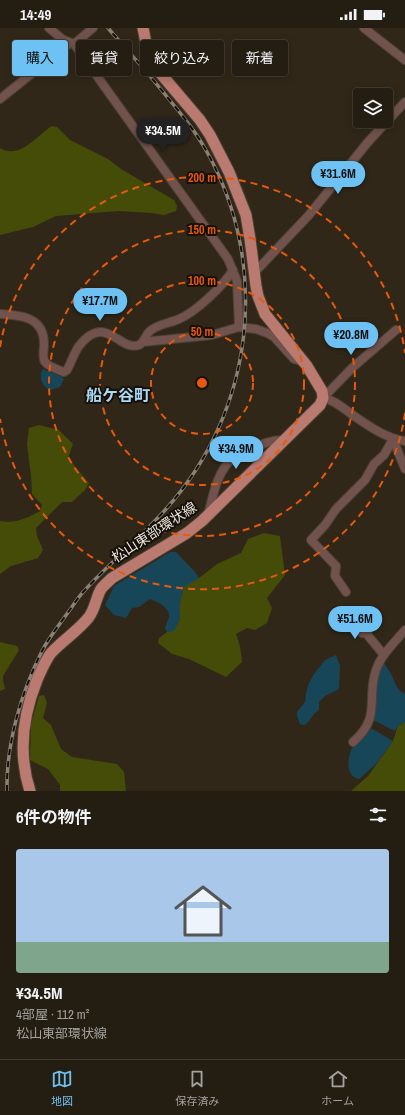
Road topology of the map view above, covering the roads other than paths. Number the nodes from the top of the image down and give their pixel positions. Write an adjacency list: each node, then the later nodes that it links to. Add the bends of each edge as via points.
1 (50, 28): 5 (street)
2 (93, 28): 5 (street)
3 (143, 28): 10 (main road, via 146,43 161,74 200,120 229,172 246,215)
4 (364, 28): 6 (street)
5 (72, 44): 7 (street); 9 (street, via 228,259)
6 (405, 60)
7 (0, 99)
8 (405, 102): 10 (street, via 368,142 309,214)
9 (233, 270): 12 (street, via 237,281); 14 (street, via 227,280 190,312 180,319 150,331)
10 (255, 272): 15 (main road, via 258,296 265,314)
11 (0, 314): 14 (street, via 18,315 33,320 42,333 44,362 64,372 79,346 92,334 111,333 131,345)
12 (239, 327): 14 (street, via 212,335); 15 (street, via 268,333 294,359)
13 (396, 330): 16 (street, via 352,368)
14 (143, 342)
15 (303, 361): 16 (main road, via 322,391)
16 (323, 398): 17 (street, via 333,401); 18 (main road, 松山東部環状線, via 320,405)
17 (393, 439): 19 (street); 20 (street); 22 (street, via 365,480 336,509 311,540 336,566 335,576)
18 (283, 440): 21 (main road, 松山東部環状線); 21 (street, via 262,443 229,462 219,477)
19 (405, 441)
20 (405, 469)
21 (208, 516): 27 (main road, 松山東部環状線, via 194,528 105,584 90,616 47,659 31,696 24,725 24,760)
22 (346, 592)
23 (351, 618): 25 (street, via 362,633 367,631)
24 (405, 630): 25 (street)
25 (384, 655): 26 (street, via 373,681 369,722 362,734)
26 (353, 742)
27 (30, 791)

